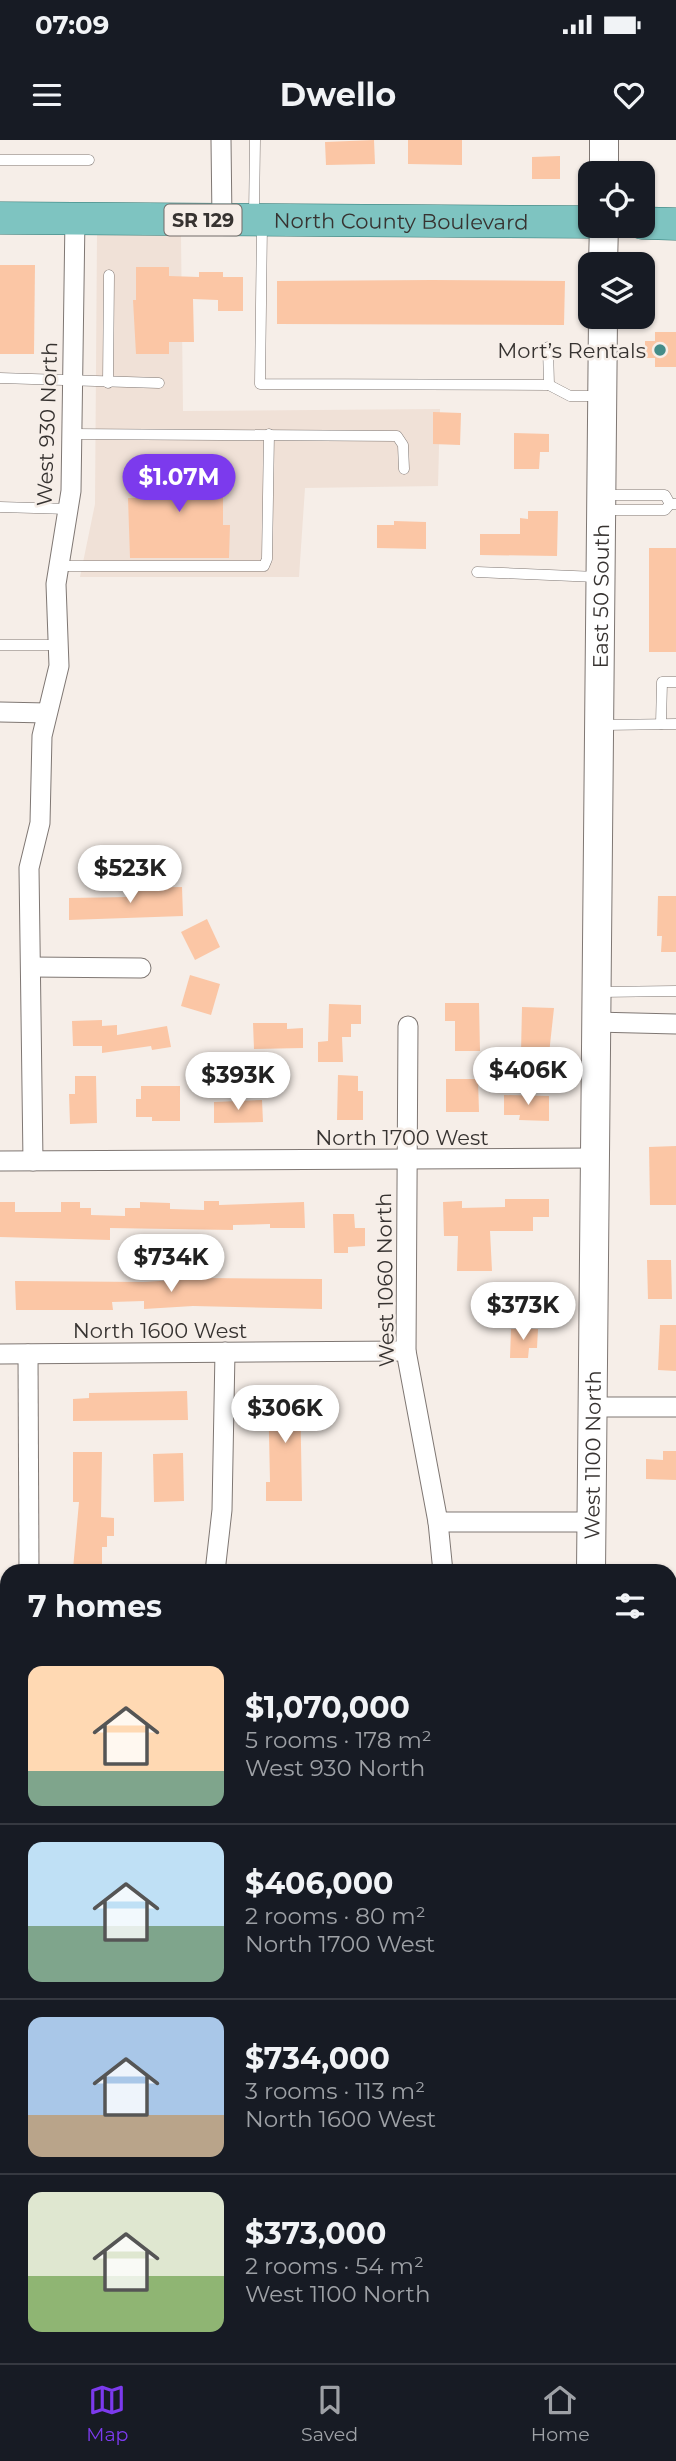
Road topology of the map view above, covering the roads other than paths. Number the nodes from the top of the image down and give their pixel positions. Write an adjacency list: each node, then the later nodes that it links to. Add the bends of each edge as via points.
1 (221, 140): 9 (street)
2 (255, 140): 10 (lane)
3 (604, 140): 6 (main road)
4 (0, 160): 5 (lane)
5 (89, 160)
6 (604, 161)
7 (0, 218): 8 (main road, North County Boulevard / SR 129)
8 (75, 218): 9 (main road, North County Boulevard / SR 129); 18 (street, West 930 North)
9 (222, 220): 10 (main road, North County Boulevard / SR 129)
10 (258, 221): 11 (main road, North County Boulevard / SR 129); 21 (lane, via 260,384)
11 (578, 222)
12 (655, 223): 13 (main road)
13 (676, 224)
14 (109, 275): 19 (lane)
15 (603, 329): 22 (main road, East 50 South)
16 (548, 347): 21 (lane)
17 (0, 378): 18 (lane)
18 (72, 379): 19 (lane); 23 (street, West 930 North)
19 (108, 383): 20 (lane)
20 (159, 383)
21 (549, 384): 22 (lane, via 570,396)
22 (603, 396): 26 (main road, East 50 South)
23 (71, 434): 24 (lane); 29 (street, West 930 North)
24 (269, 435): 25 (lane, via 397,436 403,445); 30 (lane, via 264,566)
25 (404, 469)
26 (602, 502): 27 (lane, via 665,495); 32 (main road, East 50 South)
27 (673, 504)
28 (0, 508): 29 (lane)
29 (69, 509): 30 (street, West 930 North)
30 (58, 566): 34 (street, West 930 North)
31 (477, 572): 32 (lane)
32 (601, 577): 40 (main road, East 50 South)
33 (0, 645): 34 (lane)
34 (58, 645): 37 (street, West 930 North, via 59,666)
35 (676, 682): 38 (lane, via 662,682)
36 (0, 712): 37 (street)
37 (47, 713): 42 (street, West 930 North, via 42,736 40,823 29,869)
38 (661, 724): 39 (lane); 40 (lane)
39 (676, 724)
40 (598, 725): 41 (main road, East 50 South)
41 (597, 875): 45 (main road, West 1100 North)
42 (31, 967): 43 (street); 52 (street, West 930 North)
43 (141, 968)
44 (676, 991): 45 (lane)
45 (595, 992): 46 (main road, West 1100 North)
46 (595, 1022): 47 (street); 49 (main road, West 1100 North)
47 (676, 1024)
48 (408, 1026): 50 (street, West 1060 North)
49 (593, 1158): 50 (street, North 1700 West); 57 (main road, West 1100 North)
50 (406, 1160): 52 (street, North 1700 West); 53 (street, West 1060 North)
51 (0, 1161): 52 (street, North 1700 West)
52 (33, 1161)
53 (406, 1351): 54 (street, North 1600 West); 59 (street, West 1060 North)
54 (225, 1352): 56 (street, North 1600 West); 62 (street, via 222,1510)
55 (0, 1354): 56 (street, North 1600 West)
56 (28, 1354): 61 (street)
57 (593, 1407): 58 (street); 60 (main road, West 1100 North)
58 (676, 1407)
59 (438, 1522): 60 (street); 63 (street, West 1060 North)
60 (591, 1522): 64 (main road, West 1100 North)
61 (29, 1564)
62 (216, 1564)
63 (442, 1564)
64 (591, 1564)

